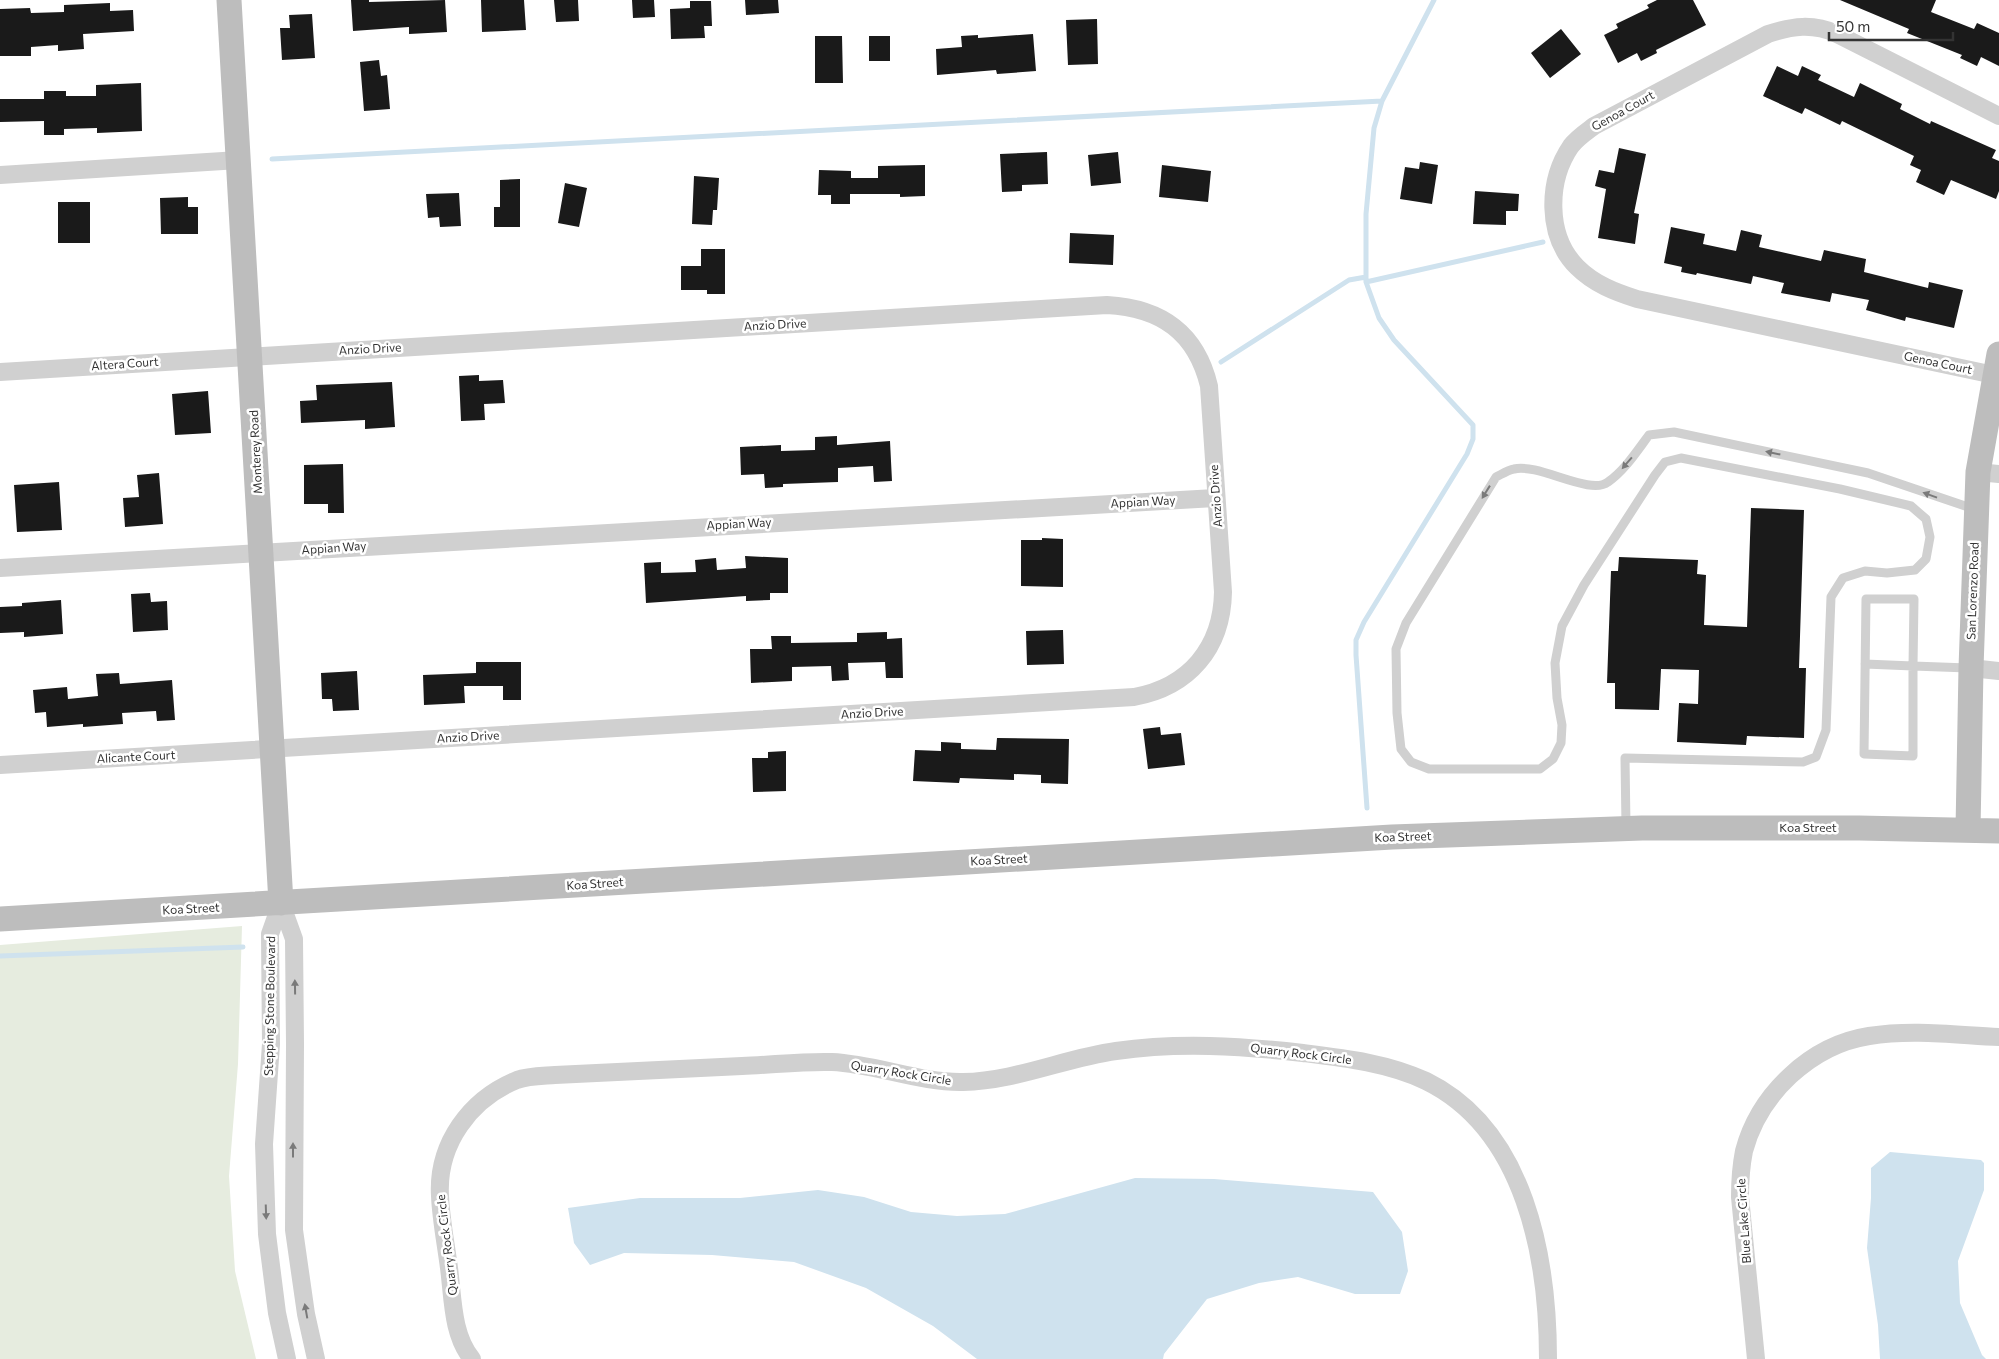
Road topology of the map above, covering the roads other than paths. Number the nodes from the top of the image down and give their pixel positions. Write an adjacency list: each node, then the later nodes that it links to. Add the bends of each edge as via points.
1 (229, 0): 3 (main road, Monterey Road)
2 (1999, 116): 6 (street, Genoa Court, via 1838,34 1818,27 1794,26 1768,34 1594,126 1571,147 1559,172 1553,198 1556,228 1566,253 1587,276 1617,292 1638,299)
3 (239, 160): 4 (street); 5 (main road, Monterey Road)
4 (0, 175)
5 (250, 356): 7 (street, Altera Court); 9 (street, Anzio Drive, via 1098,306 1135,308 1176,328 1188,340 1201,362 1209,386); 11 (main road, Monterey Road)
6 (1996, 364): 8 (main road, San Lorenzo Road)
7 (0, 372)
8 (1989, 473): 10 (main road, San Lorenzo Road)
9 (1216, 498): 11 (street, Appian Way); 17 (street, Anzio Drive, via 1223,592 1217,630 1195,667 1177,682 1148,695)
10 (1976, 510): 15 (main road, San Lorenzo Road); 19 (lane, one-way to 19, via 1868,473 1674,432 1649,435 1607,483 1595,487 1543,472 1515,468 1496,476 1406,623 1396,649 1401,749 1411,762 1429,769 1540,769 1553,759 1561,743 1555,663 1562,626 1584,585 1666,462 1681,458 1840,489 1911,506 1926,519 1930,537 1926,559 1915,570 1865,571 1843,578 1831,598 1826,730 1816,757 1803,762 1625,758)
11 (262, 554): 12 (street); 17 (main road, Monterey Road)
12 (0, 568)
13 (1866, 664): 14 (lane); 14 (lane, via 1866,599 1914,600); 14 (lane, via 1864,754 1913,756)
14 (1913, 666): 15 (lane)
15 (1971, 668): 16 (street); 20 (main road, San Lorenzo Road)
16 (1999, 671)
17 (273, 749): 18 (street, Alicante Court); 22 (main road, Monterey Road)
18 (0, 765)
19 (1626, 829): 20 (main road, Koa Street); 22 (main road, Koa Street, via 1382,837)
20 (1968, 830): 21 (main road, Koa Street)
21 (1999, 831)
22 (281, 904): 23 (main road, Koa Street); 25 (street, Stepping Stone Boulevard, one-way to 25, via 270,934 271,1044 264,1144 267,1234 277,1314); 26 (street, Stepping Stone Boulevard, one-way to 22, via 294,1230 294,939)
23 (0, 919)
24 (1999, 1037): 29 (street, Blue Lake Circle, via 1895,1033 1848,1041 1812,1058 1769,1101 1750,1134 1740,1174)
25 (288, 1359)
26 (316, 1359)
27 (472, 1359): 28 (street, Quarry Rock Circle, via 463,1348 456,1322 440,1194 443,1158 457,1128 484,1097 519,1080 555,1075 832,1062 961,1082 998,1079 1114,1051 1174,1045 1244,1046 1368,1063 1426,1081 1461,1105 1502,1151 1521,1192 1541,1272)
28 (1548, 1359)
29 (1756, 1359)

